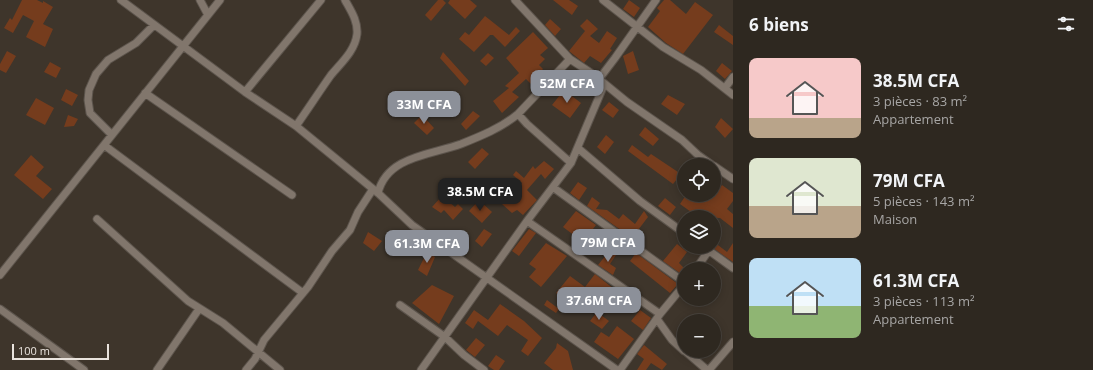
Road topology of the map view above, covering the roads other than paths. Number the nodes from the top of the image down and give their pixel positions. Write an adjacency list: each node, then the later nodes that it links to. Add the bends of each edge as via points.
1 (121, 0): 10 (street)
2 (200, 0): 9 (street)
3 (220, 0): 9 (street)
4 (321, 0): 18 (street)
5 (344, 0): 22 (street, via 356,21 357,34 354,45)
6 (514, 0): 13 (street)
7 (603, 0): 11 (street)
8 (656, 0): 11 (street)
9 (208, 15): 12 (street)
10 (154, 25): 12 (street); 23 (street, via 136,43 108,60 96,74 89,90 90,113)
11 (637, 28): 15 (street); 17 (street)
12 (183, 46): 18 (street); 19 (street)
13 (570, 59): 15 (street); 21 (street)
14 (733, 77): 17 (street)
15 (599, 79): 16 (street)
16 (604, 85): 25 (street); 26 (street, via 682,140)
17 (725, 88): 20 (street)
18 (245, 92): 22 (street)
19 (145, 93): 23 (street); 32 (street)
20 (733, 95)
21 (518, 114): 27 (street); 31 (street, via 488,133 415,157 395,167 384,176)
22 (296, 126): 31 (street)
23 (112, 135): 24 (street)
24 (104, 145): 38 (street); 41 (street)
25 (579, 149): 27 (street); 35 (street, via 640,201)
26 (702, 158)
27 (571, 163): 30 (street)
28 (721, 171): 29 (street)
29 (733, 179)
30 (554, 188): 34 (street); 39 (street)
31 (375, 191): 40 (street, via 412,225); 41 (street, via 358,212 350,230)
32 (292, 195)
33 (97, 219): 45 (street)
34 (527, 221): 40 (street); 46 (street)
35 (677, 227)
36 (713, 254): 37 (street)
37 (733, 268)
38 (0, 275)
39 (677, 277)
40 (486, 278): 47 (street); 58 (street)
41 (303, 293): 50 (street, via 264,340)
42 (677, 294): 46 (street)
43 (400, 305): 47 (street)
44 (0, 309): 52 (street)
45 (199, 309): 50 (street, via 223,323); 53 (street)
46 (658, 317): 49 (street); 59 (street)
47 (445, 337): 56 (street); 57 (street)
48 (733, 342): 60 (street)
49 (677, 345)
50 (258, 352): 54 (street); 55 (street)
51 (693, 358): 60 (street)
52 (84, 370)
53 (157, 370)
54 (246, 370)
55 (280, 370)
56 (421, 370)
57 (484, 370)
58 (617, 370)
59 (620, 370)
60 (708, 370)

